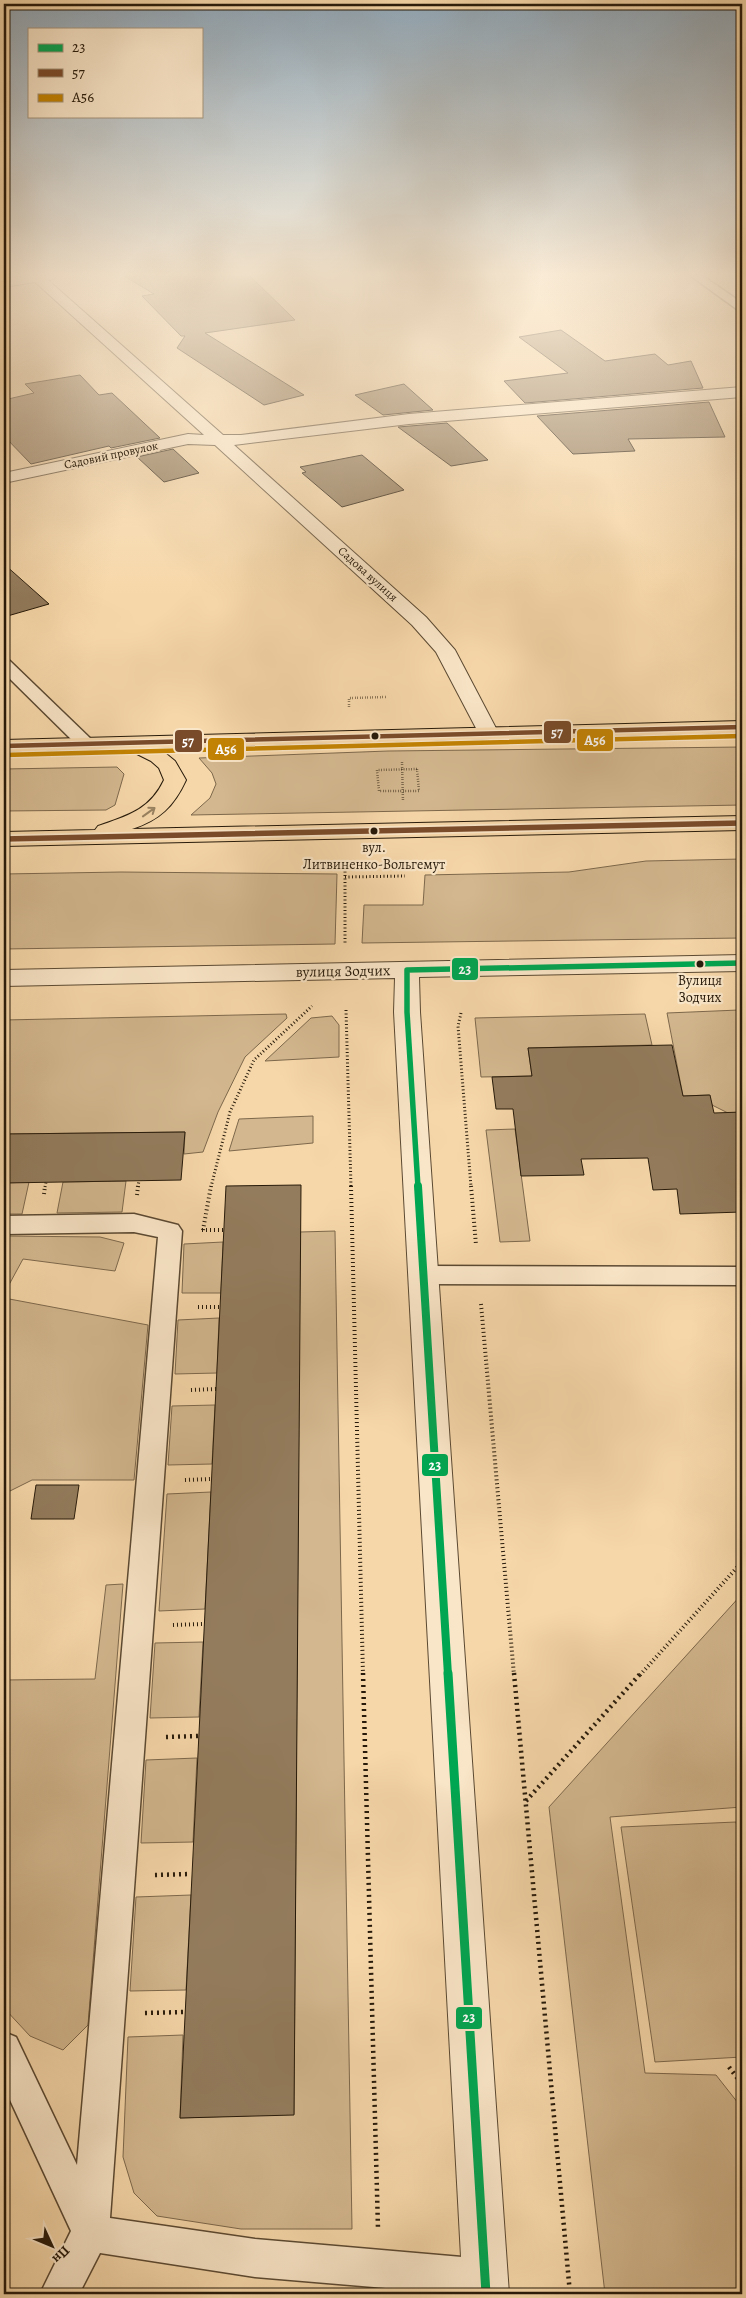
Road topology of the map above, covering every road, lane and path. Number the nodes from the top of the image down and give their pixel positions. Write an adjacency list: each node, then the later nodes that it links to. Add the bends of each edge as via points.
1 (158, 383): 3 (street, Садова вулиця)
2 (742, 392): 3 (street, via 409,420)
3 (219, 440): 4 (street, Садовий провулок, via 188,439); 9 (street, Садова вулиця, via 419,621 445,650)
4 (4, 478)
5 (4, 664): 11 (lane)
6 (387, 697): 7 (path, via 349,698)
7 (349, 707)
8 (742, 727): 9 (highway)
9 (488, 732): 10 (highway)
10 (129, 742): 11 (highway); 18 (highway, one-way to 10, via 138,820 166,800 175,780 169,765 152,752)
11 (86, 744): 12 (highway)
12 (4, 746)
13 (402, 761): 14 (path)
14 (402, 769): 15 (path); 15 (path, via 417,769 419,791); 15 (path, via 377,770 379,791)
15 (403, 791): 16 (path)
16 (403, 802)
17 (742, 823): 18 (highway)
18 (88, 838): 19 (highway)
19 (4, 839)
20 (345, 861): 22 (path)
21 (405, 876): 22 (path)
22 (345, 877): 23 (path)
23 (345, 950)
24 (742, 963): 25 (street, вулиця Зодчих)
25 (407, 970): 26 (street, вулиця Зодчих); 33 (street)
26 (4, 978)
27 (312, 1006): 31 (path, via 254,1060 230,1112)
28 (346, 1010): 41 (path)
29 (462, 1013): 32 (path, via 458,1026)
30 (4, 1225): 40 (lane, via 134,1223 170,1231)
31 (203, 1230)
32 (478, 1274): 33 (lane); 34 (lane); 36 (path)
33 (424, 1276): 42 (street)
34 (742, 1276)
35 (742, 1562): 36 (path)
36 (526, 1801): 44 (path)
37 (4, 2049): 40 (lane)
38 (728, 2067): 39 (path)
39 (742, 2084)
40 (90, 2233): 41 (lane, via 255,2258); 43 (lane)
41 (379, 2269): 42 (lane)
42 (485, 2286)
43 (58, 2294)
44 (570, 2294)

